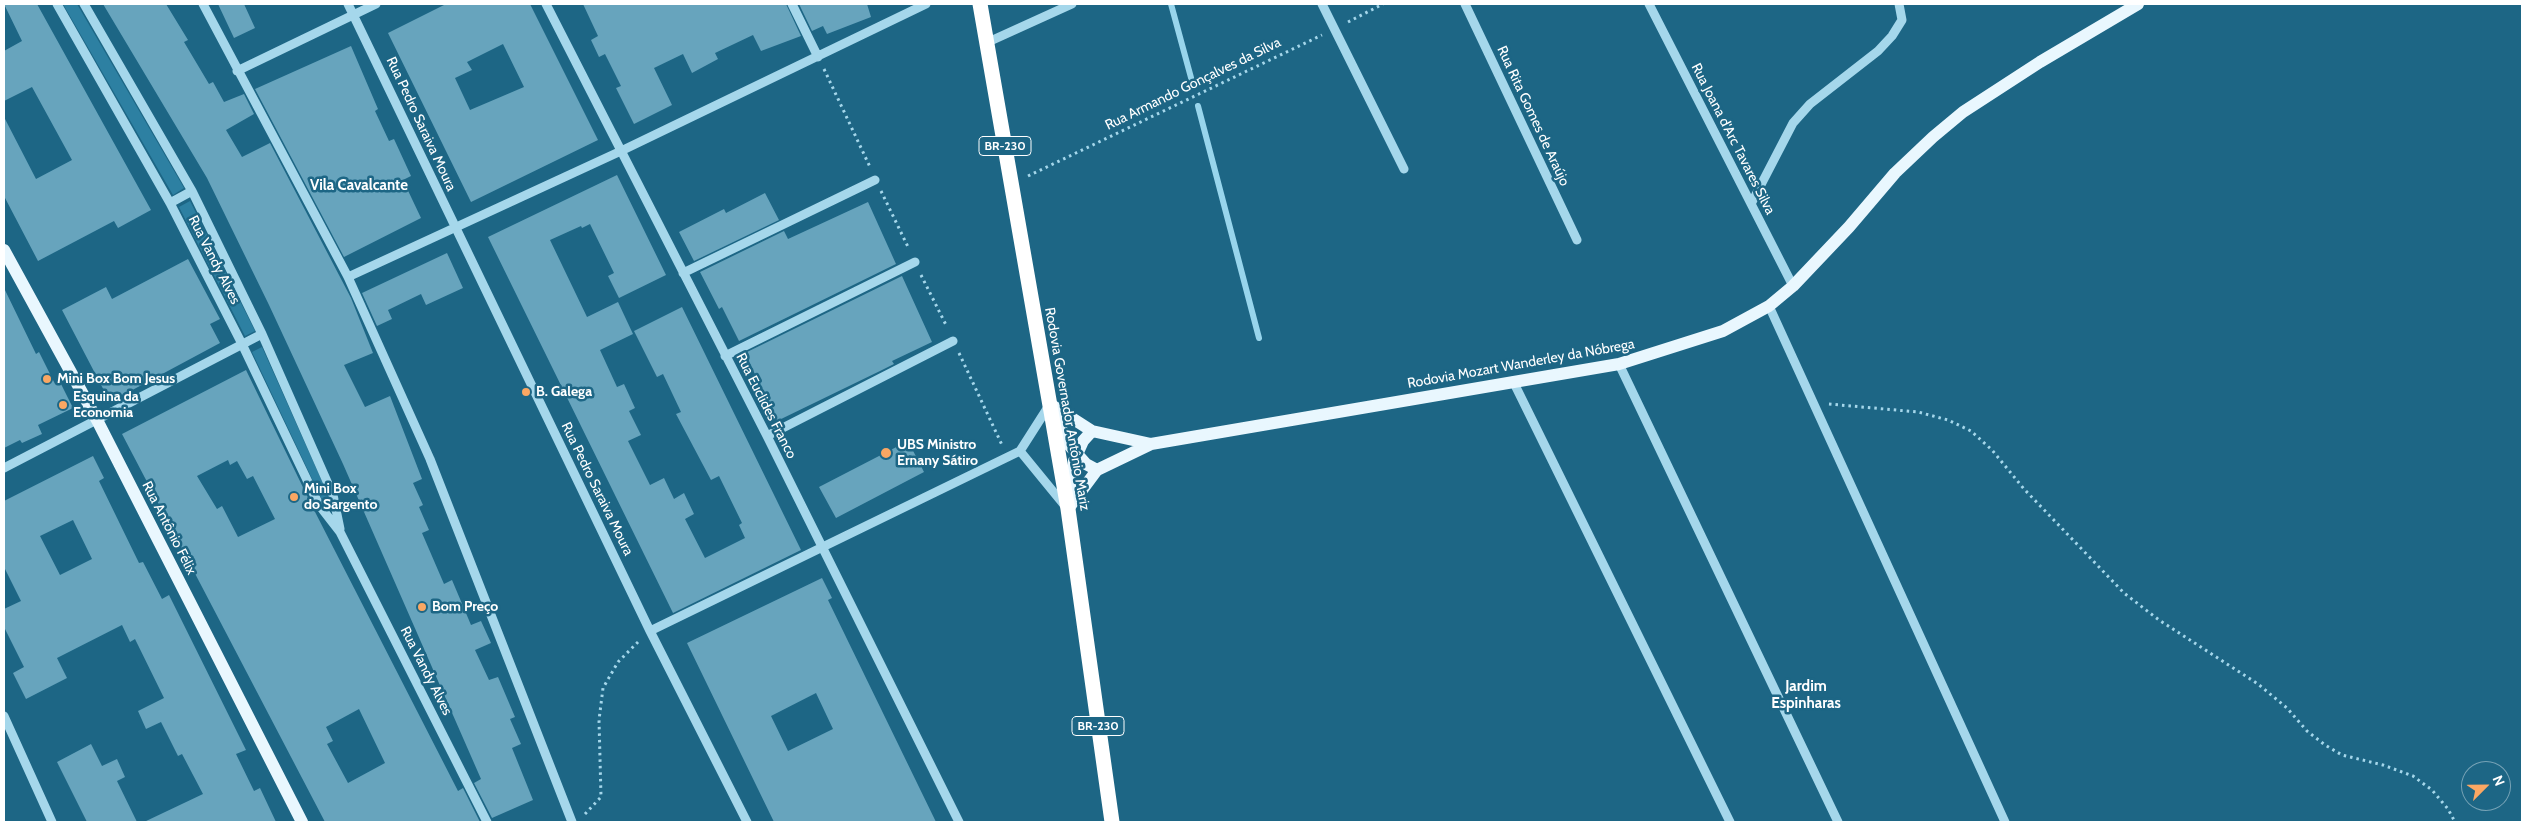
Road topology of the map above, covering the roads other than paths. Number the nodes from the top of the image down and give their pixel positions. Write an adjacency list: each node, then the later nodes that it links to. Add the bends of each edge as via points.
1 (57, 4): 24 (street, Rua Vandy Alves)
2 (84, 4): 23 (street, Rua Vandy Alves)
3 (203, 4): 19 (street)
4 (348, 4): 16 (street, Rua Pedro Saraiva Moura)
5 (376, 4): 16 (street)
6 (546, 4): 20 (street, Rua Euclides Franco)
7 (792, 4): 18 (street)
8 (926, 4): 18 (street)
9 (980, 4): 17 (highway, Rodovia Governador Antônio Mariz / BR-230)
10 (1072, 4): 17 (street)
11 (1322, 4): 21 (street)
12 (1465, 4): 27 (street, Rua Rita Gomes de Araújo)
13 (1649, 4): 25 (street, Rua Joana d'Arc Tavares Silva)
14 (1899, 4): 25 (street, via 1902,20 1878,50 1810,104 1793,122)
15 (2138, 4): 32 (main road, Rodovia Mozart Wanderley da Nóbrega, via 2040,62 1940,130 1895,173)
16 (354, 15): 19 (street); 26 (street, Rua Pedro Saraiva Moura)
17 (986, 43): 40 (highway, Rodovia Governador Antônio Mariz / BR-230)
18 (818, 57): 20 (street)
19 (237, 71): 31 (street)
20 (621, 151): 26 (street); 30 (street, Rua Euclides Franco)
21 (1404, 169)
22 (876, 180): 30 (street)
23 (192, 191): 24 (street); 34 (street, Rua Vandy Alves)
24 (170, 203): 36 (street, Rua Vandy Alves)
25 (1751, 204): 32 (street, Rua Joana d'Arc Tavares Silva)
26 (455, 228): 31 (street); 52 (street, Rua Pedro Saraiva Moura)
27 (1577, 240)
28 (4, 250): 41 (main road, Rua Antônio Félix)
29 (915, 262): 37 (street)
30 (683, 272): 37 (street, Rua Euclides Franco)
31 (348, 277): 57 (street, via 430,459)
32 (1793, 286): 33 (main road, Rodovia Mozart Wanderley da Nóbrega)
33 (1769, 306): 38 (main road, Rodovia Mozart Wanderley da Nóbrega, via 1724,331); 63 (street)
34 (262, 334): 36 (street); 50 (street, Rua Vandy Alves, via 333,495)
35 (953, 341): 43 (street)
36 (242, 344): 41 (street); 50 (street, Rua Vandy Alves, via 319,505)
37 (725, 356): 43 (street, Rua Euclides Franco)
38 (1619, 364): 39 (main road, Rodovia Mozart Wanderley da Nóbrega); 62 (street)
39 (1513, 382): 44 (main road, Rodovia Mozart Wanderley da Nóbrega); 61 (street)
40 (1050, 404): 42 (main road, Rodovia Mozart Wanderley da Nóbrega); 45 (street); 46 (main road, via 1069,445); 49 (highway, Rodovia Governador Antônio Mariz / BR-230)
41 (97, 420): 47 (street); 55 (main road, Rua Antônio Félix)
42 (1092, 431): 44 (main road, Rodovia Mozart Wanderley da Nóbrega); 46 (main road)
43 (767, 436): 51 (street, Rua Euclides Franco)
44 (1151, 444): 48 (main road, Rodovia Mozart Wanderley da Nóbrega)
45 (1020, 450): 49 (street); 51 (street)
46 (1077, 454): 48 (main road); 49 (main road)
47 (4, 468)
48 (1097, 470): 49 (main road, Rodovia Mozart Wanderley da Nóbrega)
49 (1068, 509): 60 (highway, Rodovia Governador Antônio Mariz / BR-230)
50 (340, 532): 56 (street, Rua Vandy Alves)
51 (822, 547): 52 (street); 59 (street, Rua Euclides Franco)
52 (650, 631): 58 (street, Rua Pedro Saraiva Moura)
53 (4, 716): 54 (street)
54 (52, 822)
55 (302, 822)
56 (487, 822)
57 (572, 822)
58 (747, 822)
59 (959, 822)
60 (1112, 822)
61 (1730, 822)
62 (1838, 822)
63 (2005, 822)

